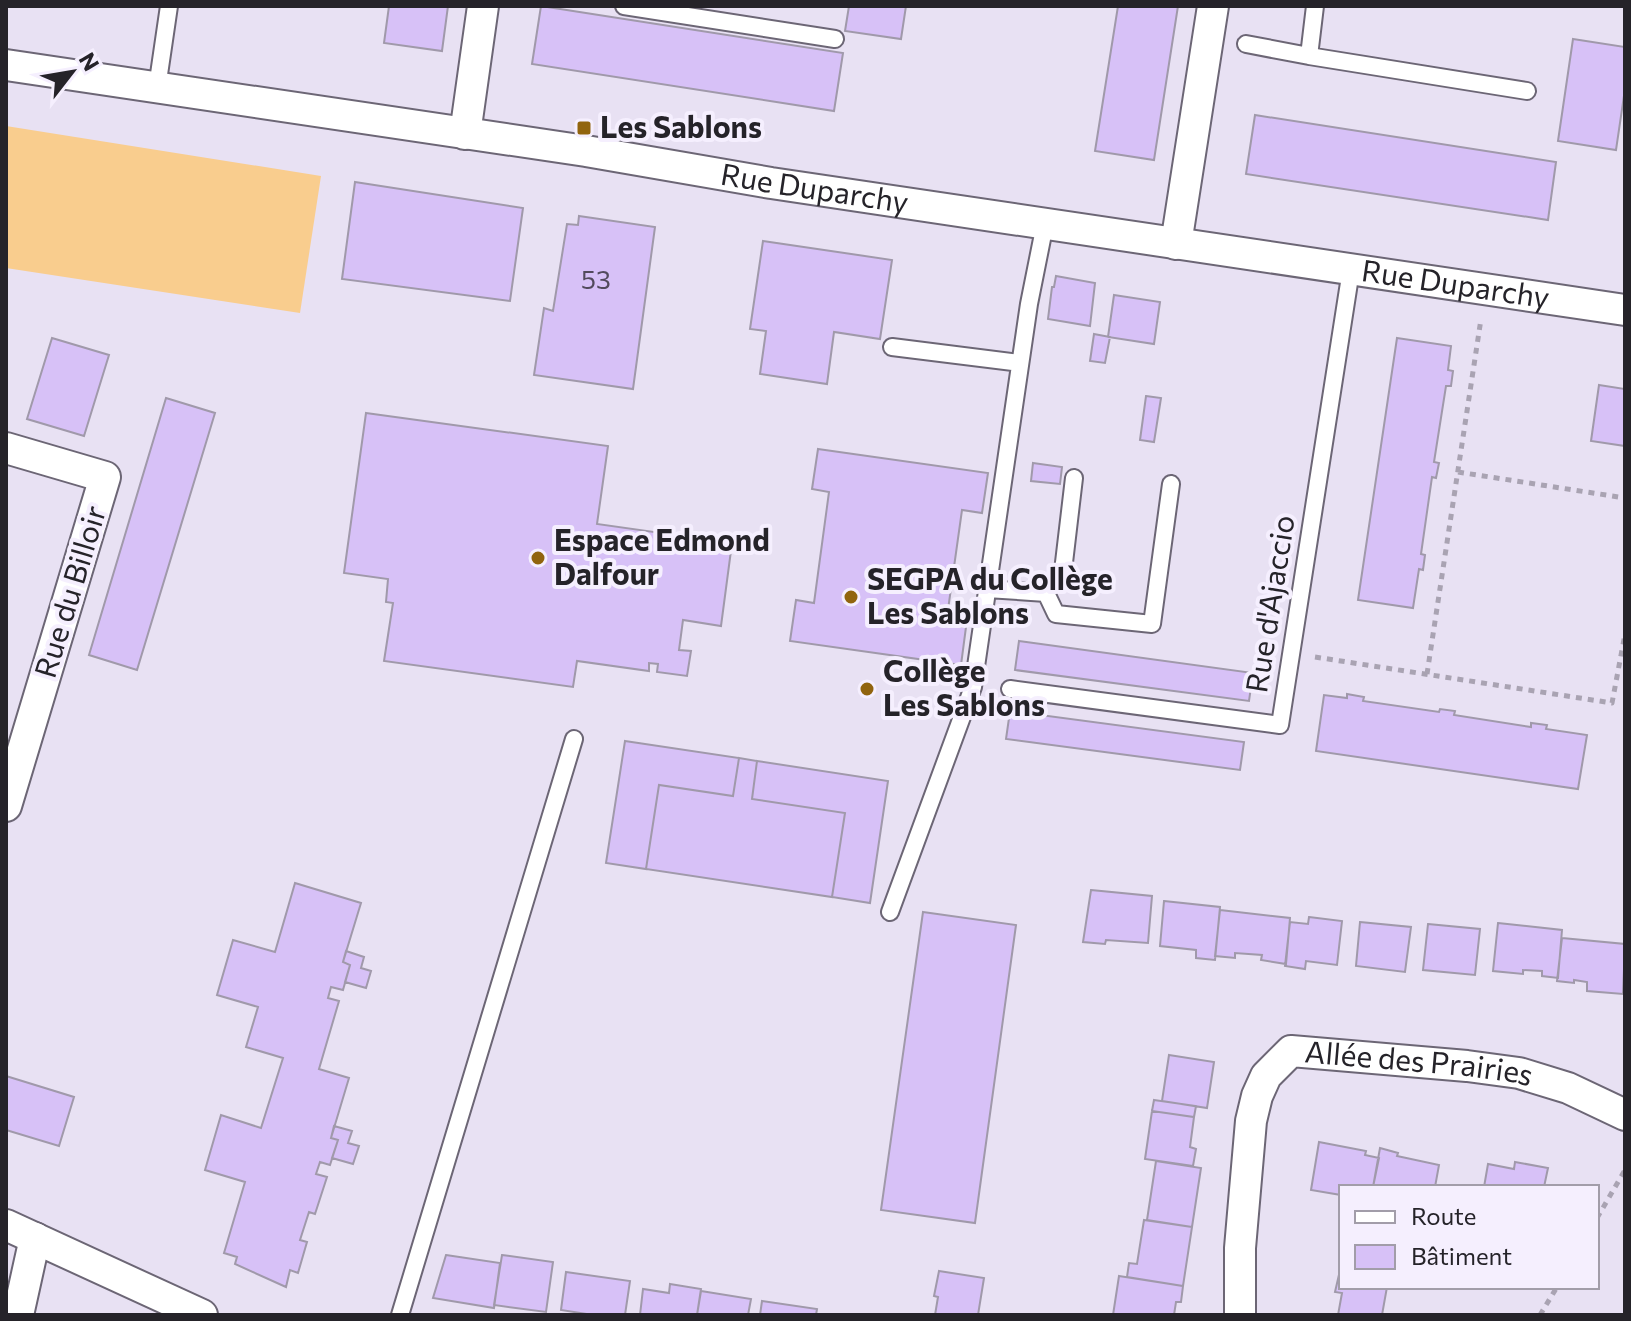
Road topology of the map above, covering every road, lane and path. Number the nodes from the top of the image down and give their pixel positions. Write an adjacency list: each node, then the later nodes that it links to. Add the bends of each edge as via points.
1 (169, 6): 10 (lane)
2 (483, 6): 12 (street)
3 (624, 6): 6 (lane)
4 (1213, 6): 14 (street)
5 (1315, 6): 8 (lane)
6 (835, 39)
7 (1246, 44): 8 (lane)
8 (1309, 56): 11 (lane)
9 (6, 65): 10 (street, Rue Duparchy)
10 (157, 88): 12 (street, Rue Duparchy)
11 (1527, 91)
12 (465, 134): 13 (street, Rue Duparchy)
13 (1045, 224): 14 (street, Rue Duparchy); 19 (lane)
14 (1176, 244): 15 (street, Rue Duparchy)
15 (1351, 270): 16 (street, Rue Duparchy); 28 (lane, Rue d'Ajaccio)
16 (1485, 291): 17 (street, Rue Duparchy); 21 (path)
17 (1625, 310)
18 (892, 347): 19 (lane)
19 (1020, 363): 25 (lane)
20 (6, 448): 32 (street, Rue du Billoir, via 105,477)
21 (1458, 472): 24 (path); 29 (path)
22 (1074, 478): 26 (lane, via 1063,571)
23 (1171, 484): 26 (lane, via 1152,624 1056,614)
24 (1625, 498)
25 (987, 589): 26 (lane); 33 (lane, via 973,687)
26 (1046, 593)
27 (1625, 634): 29 (path, via 1612,703)
28 (1291, 654): 29 (path); 30 (lane, Rue d'Ajaccio, via 1280,725)
29 (1427, 674)
30 (1010, 689)
31 (574, 739): 42 (lane)
32 (6, 806)
33 (890, 912)
34 (1625, 1115): 43 (street, Allée des Prairies, via 1568,1088 1519,1073 1291,1051 1266,1076 1251,1121)
35 (1625, 1170): 36 (path)
36 (1599, 1215)
37 (6, 1225): 38 (street)
38 (35, 1238): 40 (street); 41 (street)
39 (1556, 1289): 44 (path)
40 (18, 1315)
41 (202, 1315)
42 (400, 1315)
43 (1240, 1315)
44 (1540, 1315)

